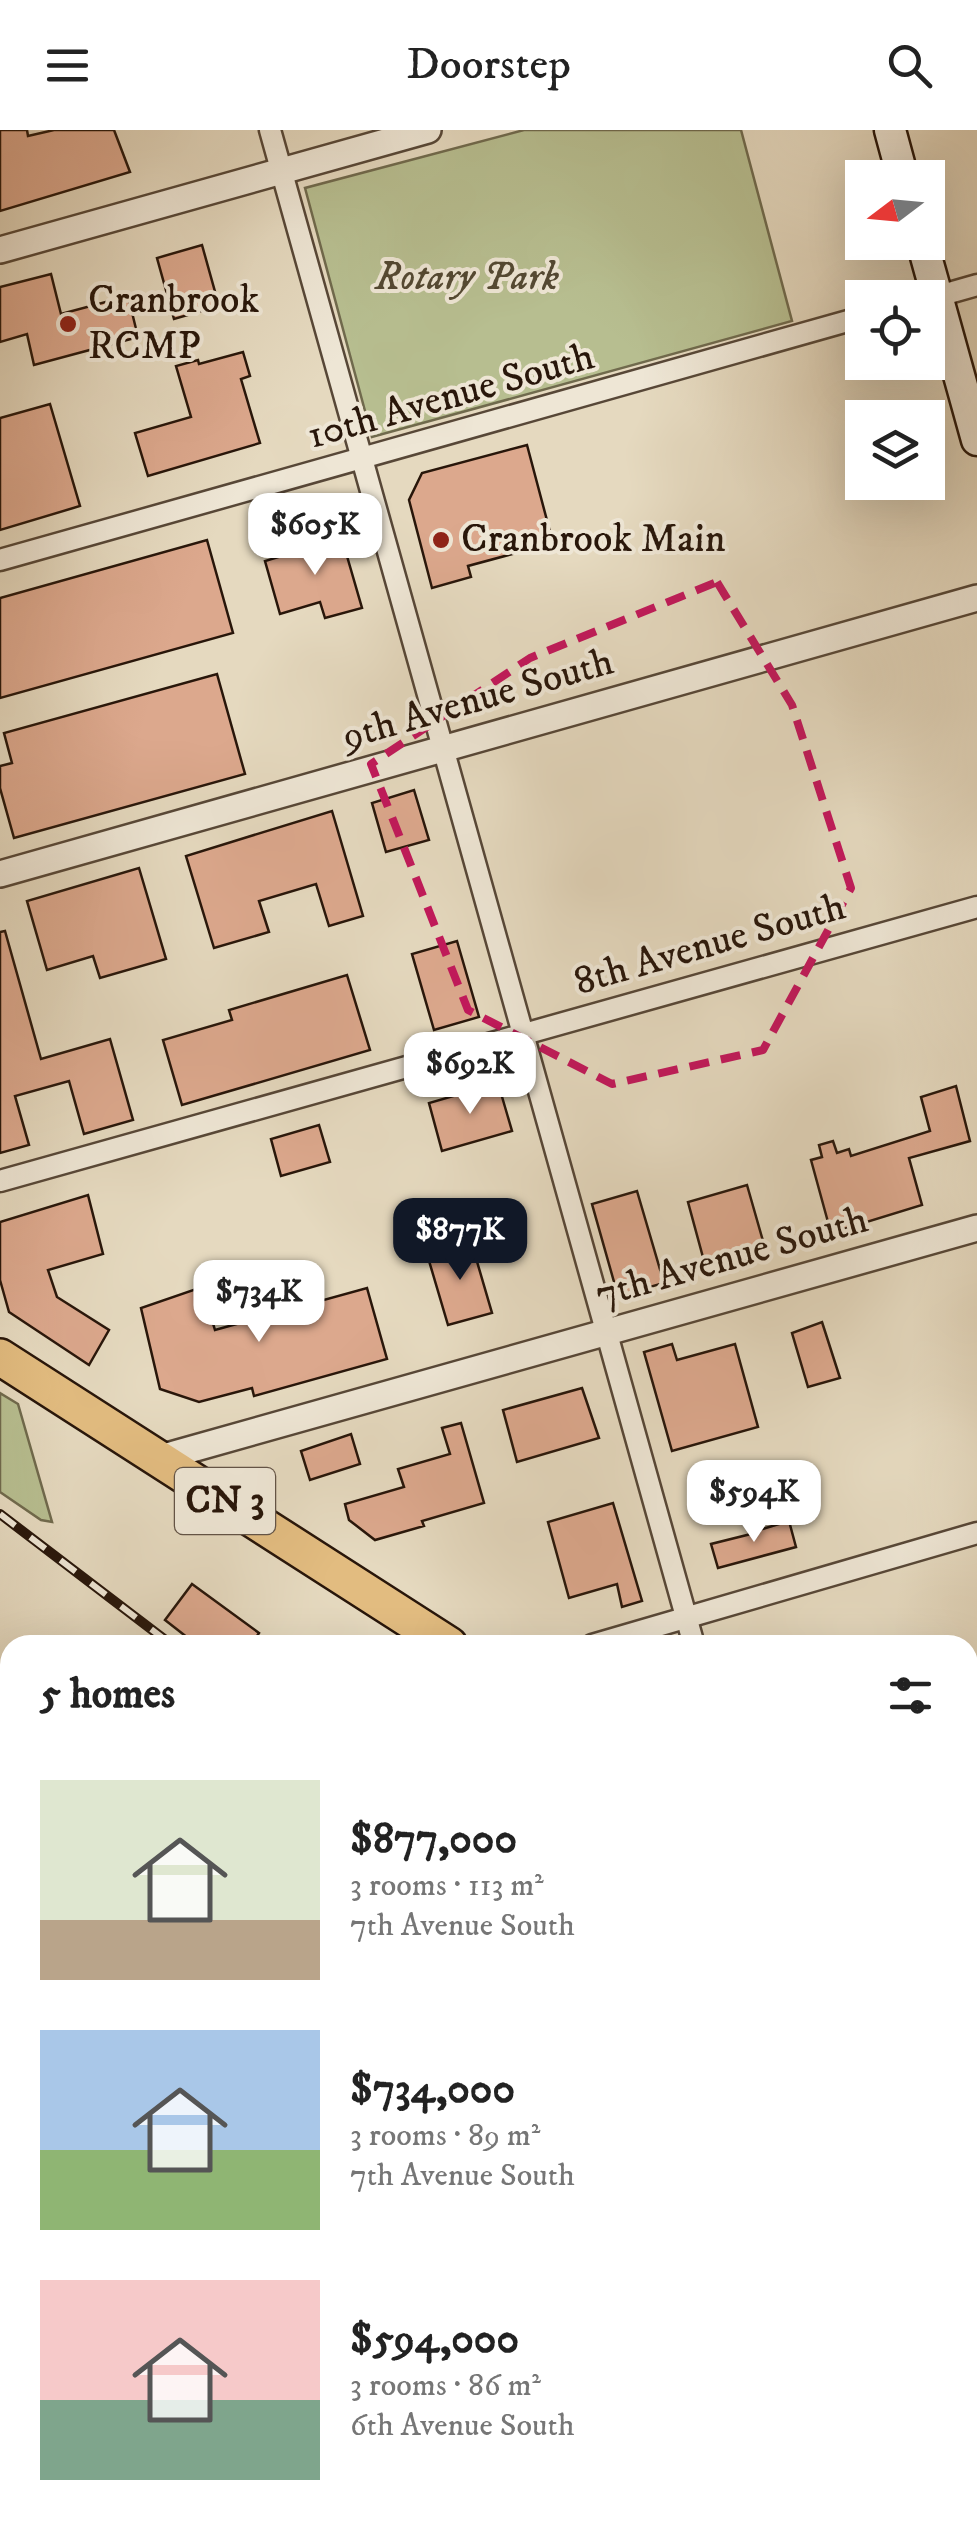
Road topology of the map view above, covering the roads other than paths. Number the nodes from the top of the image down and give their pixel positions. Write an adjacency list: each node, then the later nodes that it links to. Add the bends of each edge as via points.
1 (270, 130): 5 (street)
2 (428, 130): 5 (street)
3 (890, 130): 4 (main road)
4 (899, 160)
5 (282, 172): 6 (street); 12 (street)
6 (0, 250)
7 (977, 285): 8 (street)
8 (945, 294)
9 (845, 322): 12 (street, 10th Avenue South)
10 (945, 339): 11 (main road)
11 (977, 440)
12 (361, 458): 13 (street, 10th Avenue South); 15 (street)
13 (0, 560)
14 (977, 598): 15 (street, 9th Avenue South)
15 (442, 749): 16 (street, 9th Avenue South); 18 (street)
16 (0, 874)
17 (977, 907): 18 (street, 8th Avenue South)
18 (522, 1034): 19 (street, 8th Avenue South); 21 (street)
19 (0, 1181)
20 (977, 1228): 21 (street, 7th Avenue South)
21 (606, 1333): 23 (street, 7th Avenue South); 25 (street)
22 (0, 1357): 23 (highway, CN 3)
23 (160, 1458): 26 (highway, CN 3)
24 (977, 1533): 25 (street)
25 (686, 1616): 27 (street); 28 (street)
26 (434, 1635)
27 (624, 1635)
28 (691, 1635)

